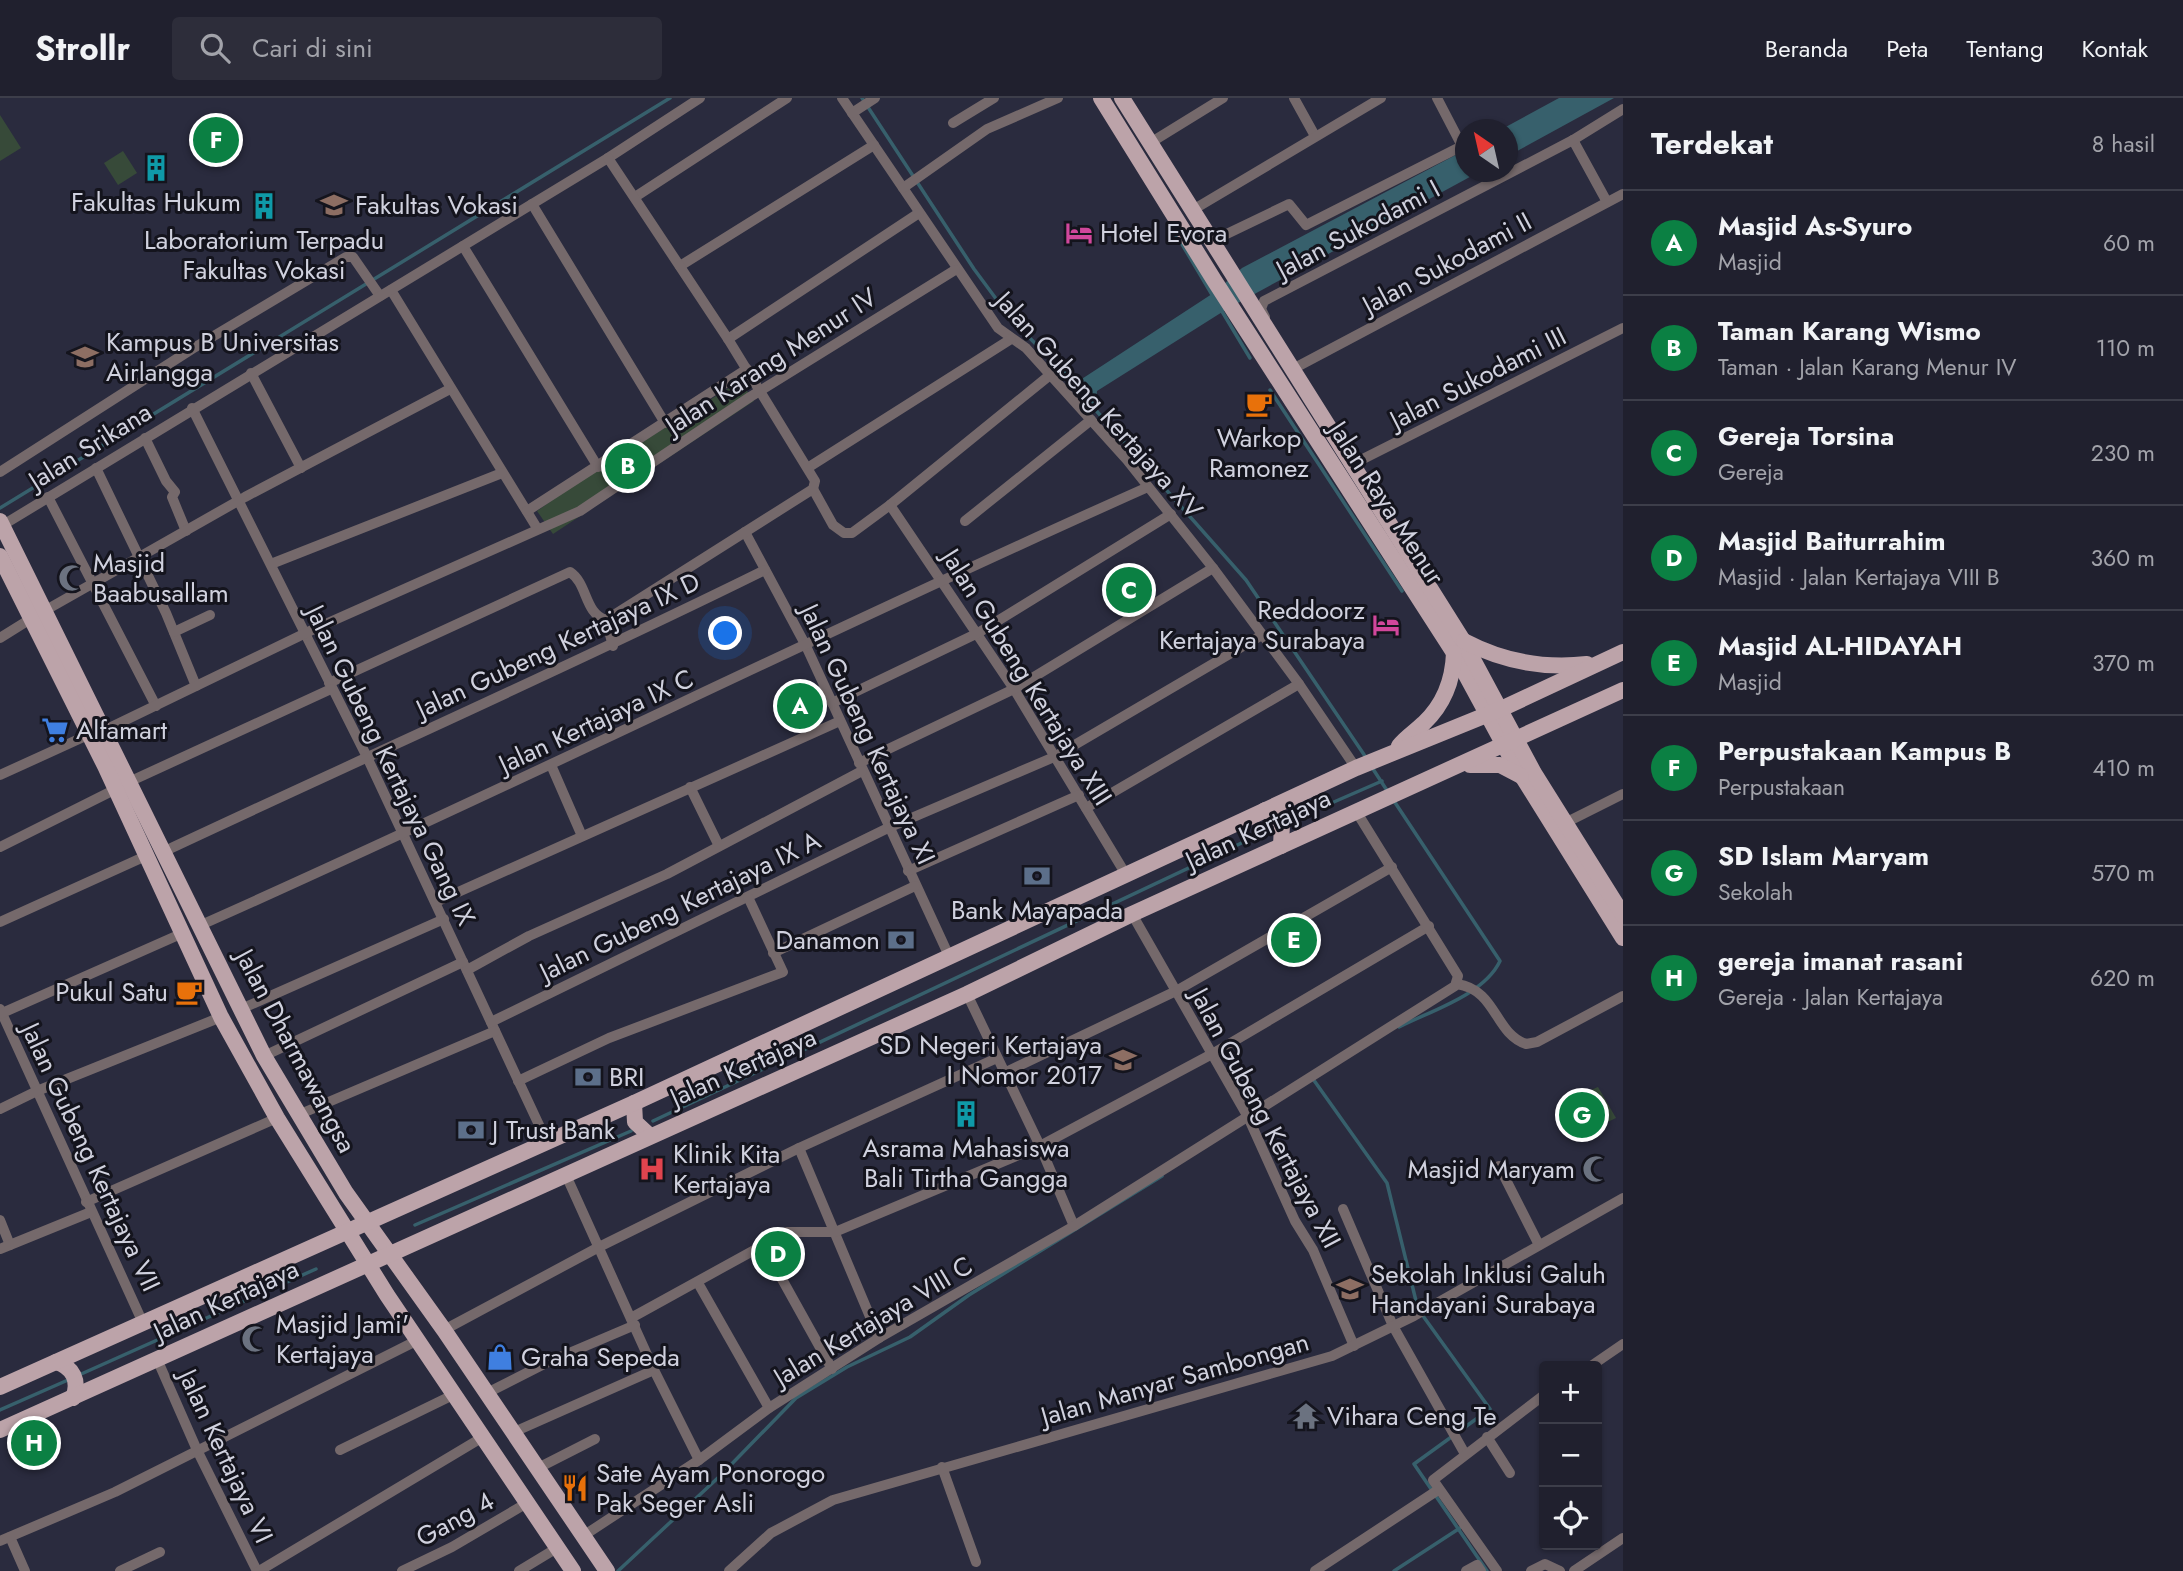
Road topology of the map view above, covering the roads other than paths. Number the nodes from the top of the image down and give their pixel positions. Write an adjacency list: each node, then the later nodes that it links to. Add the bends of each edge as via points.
1 (787, 98): 23 (street)
2 (842, 98): 14 (street, Jalan Gubeng Kertajaya XV)
3 (994, 98): 15 (street)
4 (1058, 98): 21 (street, via 986,129)
5 (1101, 98): 47 (main road, Jalan Raya Menur, via 1235,313)
6 (1122, 98): 18 (main road, Jalan Raya Menur)
7 (1223, 98): 18 (street)
8 (1294, 98): 16 (street)
9 (1381, 98): 16 (street)
10 (1437, 98): 28 (street, via 1462,146 1306,225 1289,204)
11 (693, 100): 20 (street, Jalan Srikana)
12 (872, 100): 14 (street)
13 (1623, 109): 17 (street, Jalan Sukodami I)
14 (854, 111): 19 (street, Jalan Gubeng Kertajaya XV)
15 (953, 123)
16 (1315, 135): 26 (street)
17 (1573, 140): 24 (street); 35 (street, Jalan Sukodami I, via 1264,302)
18 (1150, 143): 26 (main road, Jalan Raya Menur)
19 (874, 145): 21 (street, Jalan Gubeng Kertajaya XV); 30 (street)
20 (608, 158): 23 (street); 25 (street, Jalan Srikana)
21 (909, 184): 27 (street, Jalan Gubeng Kertajaya XV)
22 (1623, 194): 24 (street, Jalan Sukodami II)
23 (635, 197): 30 (street)
24 (1607, 202): 39 (street, Jalan Sukodami II)
25 (531, 204): 29 (street, Jalan Srikana); 46 (street)
26 (1191, 212): 28 (main road, Jalan Raya Menur)
27 (919, 213): 31 (street, Jalan Gubeng Kertajaya XV); 36 (street)
28 (1210, 242): 35 (main road, Jalan Raya Menur)
29 (463, 246): 32 (street, Jalan Srikana); 52 (street)
30 (680, 266): 36 (street)
31 (956, 270): 37 (street, Jalan Gubeng Kertajaya XV, via 1000,332); 43 (street, Jalan Karang Menur IV)
32 (391, 290): 33 (street, Jalan Srikana); 42 (street)
33 (378, 292): 40 (street, Jalan Srikana); 56 (street, Jalan Srikana, via 354,257 346,257)
34 (1623, 328): 50 (street, Jalan Sukodami III)
35 (1265, 329): 39 (main road, Jalan Raya Menur)
36 (728, 339): 38 (street)
37 (1011, 339): 41 (street, Jalan Gubeng Kertajaya XV); 55 (street)
38 (747, 369): 43 (street); 46 (street)
39 (1291, 370): 47 (main road, Jalan Raya Menur)
40 (251, 373): 44 (street, Jalan Srikana); 54 (street)
41 (1051, 375): 45 (street, Jalan Gubeng Kertajaya XV); 62 (street)
42 (450, 389): 54 (street); 57 (street)
43 (760, 391): 51 (street, Jalan Karang Menur IV); 55 (street)
44 (192, 408): 48 (street, Jalan Srikana); 61 (street, Jalan Gubeng Kertajaya Gang IX)
45 (1091, 419): 58 (street, Jalan Gubeng Kertajaya XV); 65 (street)
46 (665, 423): 49 (street)
47 (1322, 433): 50 (main road, Jalan Raya Menur); 87 (main road, Jalan Raya Menur)
48 (145, 438): 53 (street, Jalan Srikana); 68 (street, via 174,492)
49 (633, 444): 51 (street); 52 (street)
50 (1351, 465): 87 (main road, Jalan Raya Menur)
51 (647, 466): 67 (street, Jalan Karang Menur IV, via 580,511)
52 (598, 467): 63 (street)
53 (96, 468): 60 (street, Jalan Srikana); 71 (street)
54 (301, 468): 61 (street)
55 (811, 470): 59 (street)
56 (0, 472)
57 (502, 473): 63 (street); 72 (street)
58 (1148, 487): 64 (street, Jalan Gubeng Kertajaya XV); 75 (street, Jalan Kertajaya IX C)
59 (813, 489): 62 (street, via 833,525 844,533 858,529); 69 (street)
60 (48, 497): 66 (street, Jalan Srikana); 76 (street)
61 (237, 502): 68 (street); 72 (street, Jalan Gubeng Kertajaya Gang IX)
62 (890, 505): 75 (street, Jalan Gubeng Kertajaya XIII)
63 (527, 511): 67 (street)
64 (1171, 514): 73 (street, Jalan Gubeng Kertajaya XV); 81 (street)
65 (965, 521)
66 (1, 523): 77 (main road, Jalan Dharmawangsa)
67 (537, 528): 82 (street, Jalan Karang Menur IV)
68 (186, 531): 71 (street)
69 (745, 532): 74 (street, Jalan Gubeng Kertajaya XI); 79 (street)
70 (0, 556): 77 (main road, Jalan Dharmawangsa)
71 (137, 559): 76 (street); 80 (street)
72 (271, 564): 82 (street, Jalan Gubeng Kertajaya Gang IX)
73 (1213, 568): 83 (street, Jalan Gubeng Kertajaya XV); 93 (street)
74 (765, 570): 85 (street, Jalan Gubeng Kertajaya IX D); 86 (street, Jalan Gubeng Kertajaya XI)
75 (941, 580): 81 (street, Jalan Gubeng Kertajaya XIII); 86 (street, Jalan Kertajaya IX C)
76 (93, 584): 77 (street); 96 (street)
77 (39, 614): 84 (street); 99 (main road, Jalan Dharmawangsa)
78 (210, 615): 80 (street)
79 (606, 620): 85 (street); 92 (street, via 593,610 570,572)
80 (174, 632): 91 (street)
81 (978, 633): 93 (street, Jalan Gubeng Kertajaya XIII); 95 (street)
82 (303, 634): 91 (street, Jalan Karang Menur IV); 92 (street, Jalan Gubeng Kertajaya Gang IX)
83 (1262, 635): 90 (street, Jalan Gubeng Kertajaya XV); 103 (street, Jalan Gubeng Kertajaya IX A)
84 (0, 638)
85 (613, 646): 102 (street, Jalan Gubeng Kertajaya IX D)
86 (806, 646): 95 (street, Jalan Gubeng Kertajaya XI); 104 (street, Jalan Kertajaya IX C)
87 (1458, 646): 89 (main road, via 1518,662); 97 (main road, Jalan Raya Menur); 101 (main road, via 1441,701)
88 (1623, 652): 89 (main road, Jalan Kertajaya)
89 (1600, 663): 97 (main road, Jalan Kertajaya)
90 (1300, 684): 106 (street, Jalan Gubeng Kertajaya XV); 114 (street)
91 (196, 686): 96 (street, Jalan Karang Menur IV)
92 (330, 686): 102 (street, Jalan Gubeng Kertajaya Gang IX); 110 (street)
93 (1014, 688): 103 (street, Jalan Gubeng Kertajaya XIII); 105 (street)
94 (1623, 690): 100 (main road, Jalan Kertajaya)
95 (832, 704): 98 (street, Jalan Gubeng Kertajaya XI)
96 (156, 706): 99 (street, Jalan Karang Menur IV)
97 (1495, 711): 100 (main road, Jalan Raya Menur); 101 (main road, Jalan Kertajaya)
98 (840, 721): 105 (street, Jalan Gubeng Kertajaya XI); 111 (street)
99 (100, 738): 108 (street, Jalan Karang Menur IV); 110 (main road, Jalan Dharmawangsa)
100 (1510, 742): 107 (main road, Jalan Kertajaya); 109 (main road, Jalan Raya Menur); 117 (main road, Jalan Raya Menur)
101 (1390, 753): 106 (main road, Jalan Kertajaya)
102 (367, 757): 119 (street, Jalan Gubeng Kertajaya Gang IX); 124 (street, Jalan Gubeng Kertajaya IX D)
103 (1054, 757): 113 (street, Jalan Gubeng Kertajaya XIII); 118 (street, Jalan Gubeng Kertajaya IX A)
104 (551, 765): 119 (street, Jalan Kertajaya IX C); 120 (street)
105 (861, 767): 118 (street, Jalan Gubeng Kertajaya XI); 121 (street)
106 (1357, 768): 115 (main road, Jalan Kertajaya)
107 (1448, 769): 109 (main road, via 1492,763); 116 (main road, Jalan Kertajaya)
108 (0, 775)
109 (1523, 777): 139 (main road, Jalan Raya Menur)
110 (123, 785): 123 (street); 124 (main road, Jalan Dharmawangsa); 125 (main road, Jalan Dharmawangsa)
111 (690, 788): 120 (street); 121 (street)
112 (1623, 794): 117 (street)
113 (1079, 796): 114 (street, Jalan Gubeng Kertajaya XIII); 127 (street)
114 (1086, 808): 128 (street, Jalan Gubeng Kertajaya XIII)
115 (1265, 810): 122 (main road, via 1282,824); 128 (main road, Jalan Kertajaya)
116 (1359, 810): 122 (main road, Jalan Kertajaya); 126 (street)
117 (1565, 823): 133 (main road, Jalan Raya Menur)
118 (888, 828): 127 (street, Jalan Gubeng Kertajaya XI); 130 (street, Jalan Gubeng Kertajaya IX A)
119 (403, 835): 131 (street, Jalan Gubeng Kertajaya Gang IX); 136 (street, Jalan Kertajaya IX C)
120 (582, 836): 131 (street)
121 (719, 846): 142 (street)
122 (1281, 846): 132 (main road, Jalan Kertajaya)
123 (0, 847)
124 (165, 851): 136 (main road, Jalan Dharmawangsa)
125 (148, 855): 135 (street); 138 (main road, Jalan Dharmawangsa)
126 (1392, 867): 137 (street); 144 (street)
127 (908, 871): 129 (street, Jalan Gubeng Kertajaya XI)
128 (1125, 873): 141 (main road, Jalan Kertajaya)
129 (915, 886): 140 (street); 141 (street, Jalan Gubeng Kertajaya XI)
130 (748, 897): 140 (street); 150 (street, Jalan Gubeng Kertajaya IX A)
131 (436, 902): 134 (street, Jalan Gubeng Kertajaya Gang IX)
132 (1132, 914): 144 (street, Jalan Gubeng Kertajaya XII); 145 (main road, Jalan Kertajaya)
133 (1623, 915)
134 (444, 919): 142 (street, Jalan Gubeng Kertajaya Gang IX); 147 (street)
135 (0, 922)
136 (201, 925): 147 (main road, Jalan Dharmawangsa)
137 (1429, 926): 143 (street); 151 (street)
138 (183, 933): 148 (street); 149 (main road, Jalan Dharmawangsa)
139 (1623, 938)
140 (773, 953): 155 (street, via 783,972 609,1038)
141 (948, 956): 157 (main road, Jalan Kertajaya)
142 (465, 966): 150 (street, Jalan Gubeng Kertajaya Gang IX); 152 (street)
143 (1457, 980): 146 (street, via 1480,992 1509,1031 1526,1044); 161 (street, Jalan Kertajaya VIII C)
144 (1176, 991): 151 (street, Jalan Gubeng Kertajaya XII); 154 (street)
145 (967, 994): 153 (street); 162 (main road, Jalan Kertajaya)
146 (1623, 996)
147 (241, 1009): 152 (main road, Jalan Dharmawangsa)
148 (1, 1012): 156 (street, Jalan Gubeng Kertajaya VII)
149 (221, 1017): 156 (street); 160 (main road, Jalan Dharmawangsa)
150 (493, 1027): 155 (street, Jalan Gubeng Kertajaya Gang IX); 159 (street, Jalan Gubeng Kertajaya IX A)
151 (1212, 1054): 161 (street, Jalan Gubeng Kertajaya XII); 164 (street)
152 (264, 1056): 159 (main road, Jalan Dharmawangsa)
153 (997, 1058): 154 (street); 165 (street)
154 (1004, 1073): 164 (street)
155 (519, 1081): 163 (street, Jalan Gubeng Kertajaya Gang IX)
156 (37, 1091): 158 (street); 169 (street, Jalan Gubeng Kertajaya VII)
157 (634, 1103): 162 (main road, via 635,1122); 163 (main road, Jalan Kertajaya)
158 (0, 1109)
159 (298, 1115): 172 (main road, Jalan Dharmawangsa)
160 (276, 1118): 169 (street); 174 (main road, Jalan Dharmawangsa)
161 (1249, 1119): 173 (street, Jalan Kertajaya VIII C); 190 (street, Jalan Gubeng Kertajaya XII)
162 (649, 1135): 167 (main road, Jalan Kertajaya)
163 (547, 1142): 172 (main road, Jalan Kertajaya)
164 (1040, 1146): 173 (street); 175 (street)
165 (799, 1148): 175 (street); 179 (street)
166 (1499, 1166): 177 (street)
167 (565, 1173): 179 (street); 180 (main road, Jalan Kertajaya)
168 (1623, 1198): 177 (street, Jalan Manyar Sambongan)
169 (88, 1207): 178 (street); 184 (street, Jalan Gubeng Kertajaya VII)
170 (1343, 1209): 185 (street)
171 (0, 1220): 178 (street)
172 (368, 1222): 174 (main road, Jalan Kertajaya); 180 (main road, Jalan Dharmawangsa)
173 (1074, 1227): 187 (street, Jalan Kertajaya VIII C)
174 (348, 1231): 181 (main road, Jalan Dharmawangsa); 184 (main road, Jalan Kertajaya)
175 (835, 1232): 176 (street, via 790,1230); 187 (street)
176 (763, 1245): 182 (street); 194 (street)
177 (1539, 1245): 185 (street, Jalan Manyar Sambongan)
178 (5, 1247)
179 (599, 1247): 183 (street); 186 (street)
180 (390, 1252): 181 (main road, Jalan Kertajaya); 186 (main road, Jalan Dharmawangsa)
181 (367, 1263): 188 (main road, Jalan Dharmawangsa); 191 (main road, Jalan Kertajaya)
182 (698, 1283): 183 (street); 201 (street)
183 (633, 1322): 195 (street); 198 (street)
184 (144, 1323): 193 (main road, Jalan Kertajaya)
185 (1393, 1326): 190 (street, Jalan Manyar Sambongan); 209 (street)
186 (444, 1330): 198 (main road, Jalan Dharmawangsa)
187 (879, 1338): 194 (street, Jalan Kertajaya VIII C)
188 (418, 1340): 199 (main road, Jalan Dharmawangsa); 207 (street)
189 (1623, 1345): 192 (street)
190 (1354, 1346): 211 (street, Jalan Manyar Sambongan, via 1296,1368)
191 (157, 1359): 197 (main road, Jalan Kertajaya); 207 (street, Jalan Kertajaya VI)
192 (1599, 1361)
193 (61, 1364): 196 (main road, Jalan Kertajaya); 197 (main road, via 74,1375)
194 (832, 1369): 201 (street, Jalan Kertajaya VIII C)
195 (654, 1370): 203 (street); 210 (street)
196 (0, 1387)
197 (75, 1392): 202 (main road, Jalan Kertajaya)
198 (487, 1393): 203 (main road, Jalan Dharmawangsa)
199 (455, 1394): 204 (main road, Jalan Dharmawangsa); 208 (street)
200 (1539, 1399): 205 (street)
201 (769, 1408): 210 (street, Jalan Kertajaya VIII C)
202 (0, 1430)
203 (514, 1432): 212 (main road, Jalan Dharmawangsa)
204 (483, 1437): 215 (main road, Jalan Dharmawangsa); 225 (street)
205 (1487, 1437): 209 (street); 213 (street)
206 (595, 1439): 212 (street)
207 (197, 1450): 218 (street, via 115,1492); 225 (street, Jalan Kertajaya VI)
208 (340, 1450)
209 (1463, 1452): 214 (street, via 1434,1477)
210 (699, 1460): 216 (street, Jalan Kertajaya VIII C)
211 (942, 1467): 221 (street); 230 (street, Jalan Manyar Sambongan, via 833,1500 797,1517 771,1533)
212 (538, 1468): 216 (main road, Jalan Dharmawangsa)
213 (1510, 1473)
214 (1435, 1492): 231 (street); 234 (street)
215 (527, 1503): 219 (main road, Jalan Dharmawangsa); 226 (street, Gang 4)
216 (583, 1535): 229 (main road, Jalan Dharmawangsa)
217 (1623, 1538): 236 (street)
218 (5, 1539): 223 (street)
219 (558, 1548): 227 (street); 228 (main road, Jalan Dharmawangsa)
220 (160, 1552): 224 (street)
221 (976, 1562)
222 (1555, 1568): 235 (street, via 1542,1564)
223 (26, 1571)
224 (120, 1571)
225 (258, 1571)
226 (402, 1571)
227 (519, 1571)
228 (573, 1571)
229 (607, 1571)
230 (729, 1571)
231 (1315, 1571)
232 (1466, 1571): 233 (street, via 1476,1565)
233 (1481, 1571)
234 (1497, 1571)
235 (1531, 1571)
236 (1574, 1571)

